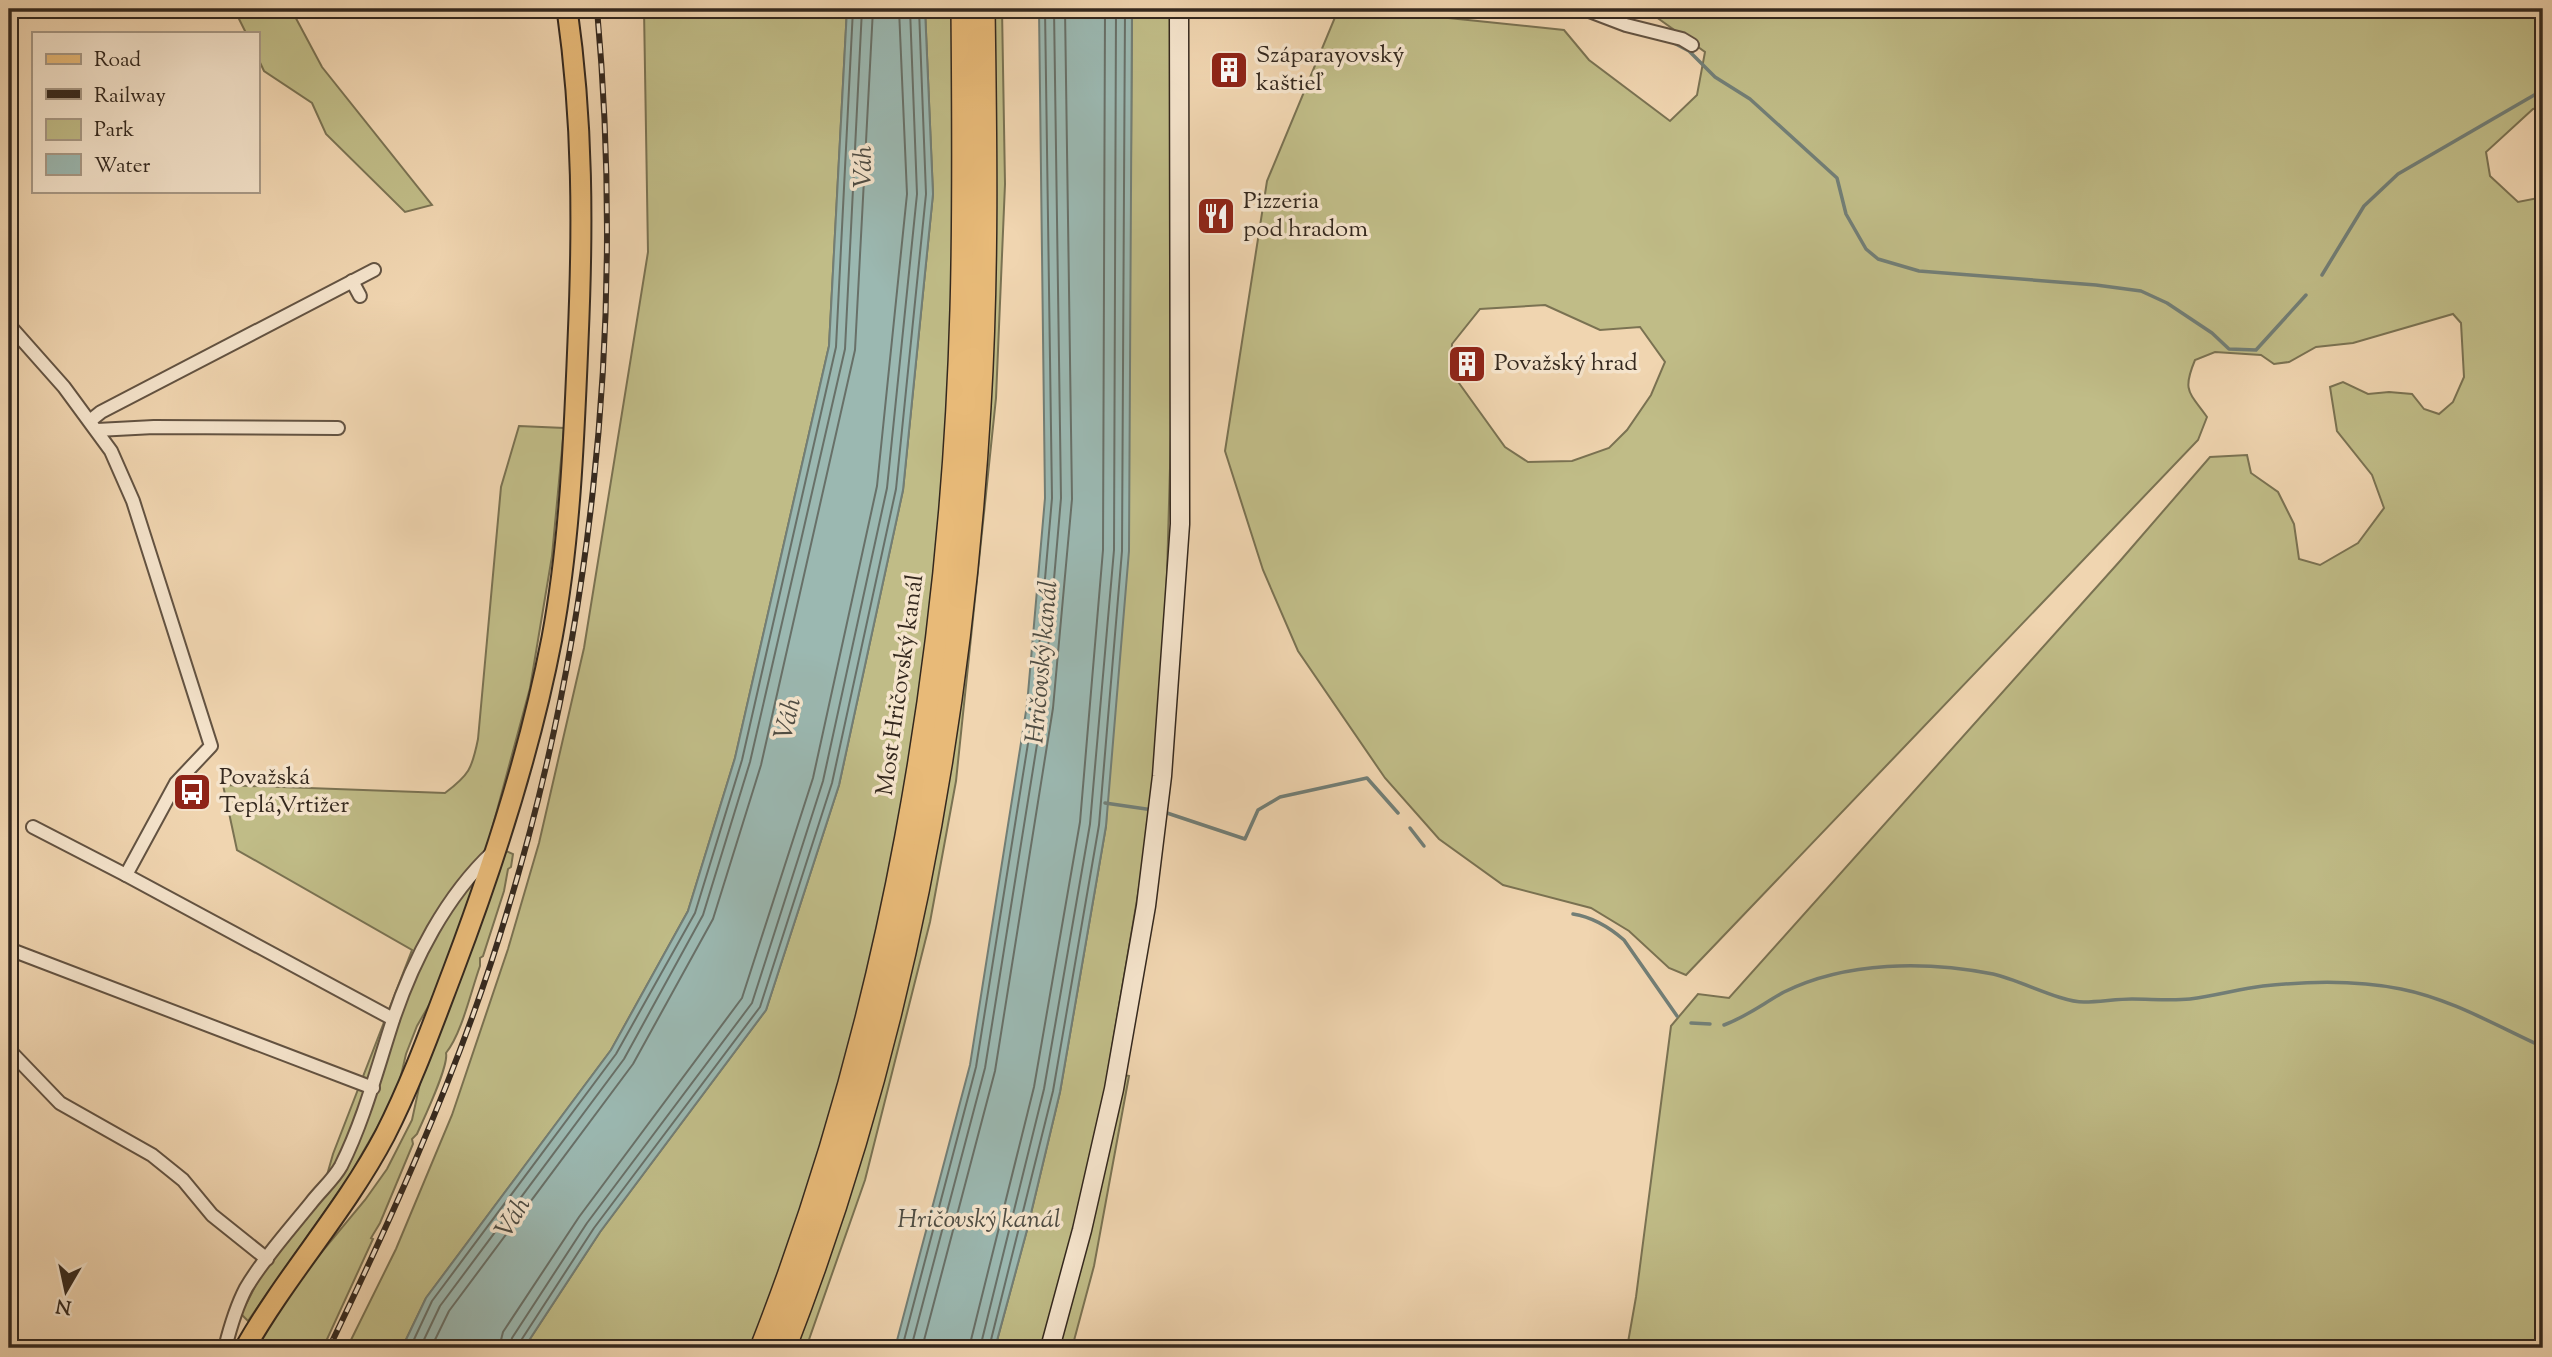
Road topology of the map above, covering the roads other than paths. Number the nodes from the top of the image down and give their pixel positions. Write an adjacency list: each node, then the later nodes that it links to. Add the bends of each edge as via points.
1 (567, 9): 14 (main road, via 582,155 582,248 566,542 540,691)
2 (963, 9): 23 (highway, Most Hričovský kanál, via 963,249 957,418 941,600 917,776 891,921 852,1079 808,1226)
3 (983, 9): 24 (highway, Most Hričovský kanál, via 979,405 951,688 925,853 893,1006 831,1222)
4 (1179, 9): 25 (main road, via 1180,524 1162,776 1115,1089)
5 (1584, 9): 6 (street)
6 (1692, 46)
7 (374, 270): 8 (street)
8 (352, 281): 9 (street); 12 (street, via 113,405)
9 (360, 296)
10 (9, 325): 12 (street)
11 (333, 424): 12 (street)
12 (94, 425): 15 (street, via 111,450 132,500 211,746 176,783)
13 (33, 827): 15 (street)
14 (495, 850): 17 (street, via 453,898 419,958); 22 (main road, via 429,1034 385,1134)
15 (126, 875): 17 (street)
16 (9, 949): 19 (street)
17 (393, 1019): 19 (street)
18 (9, 1051): 20 (street, via 60,1103 152,1155 183,1180 212,1215)
19 (373, 1088): 20 (street, via 340,1169)
20 (267, 1259): 21 (street, via 246,1288)
21 (225, 1348)
22 (245, 1348)
23 (762, 1348)
24 (784, 1348)
25 (1051, 1348)

